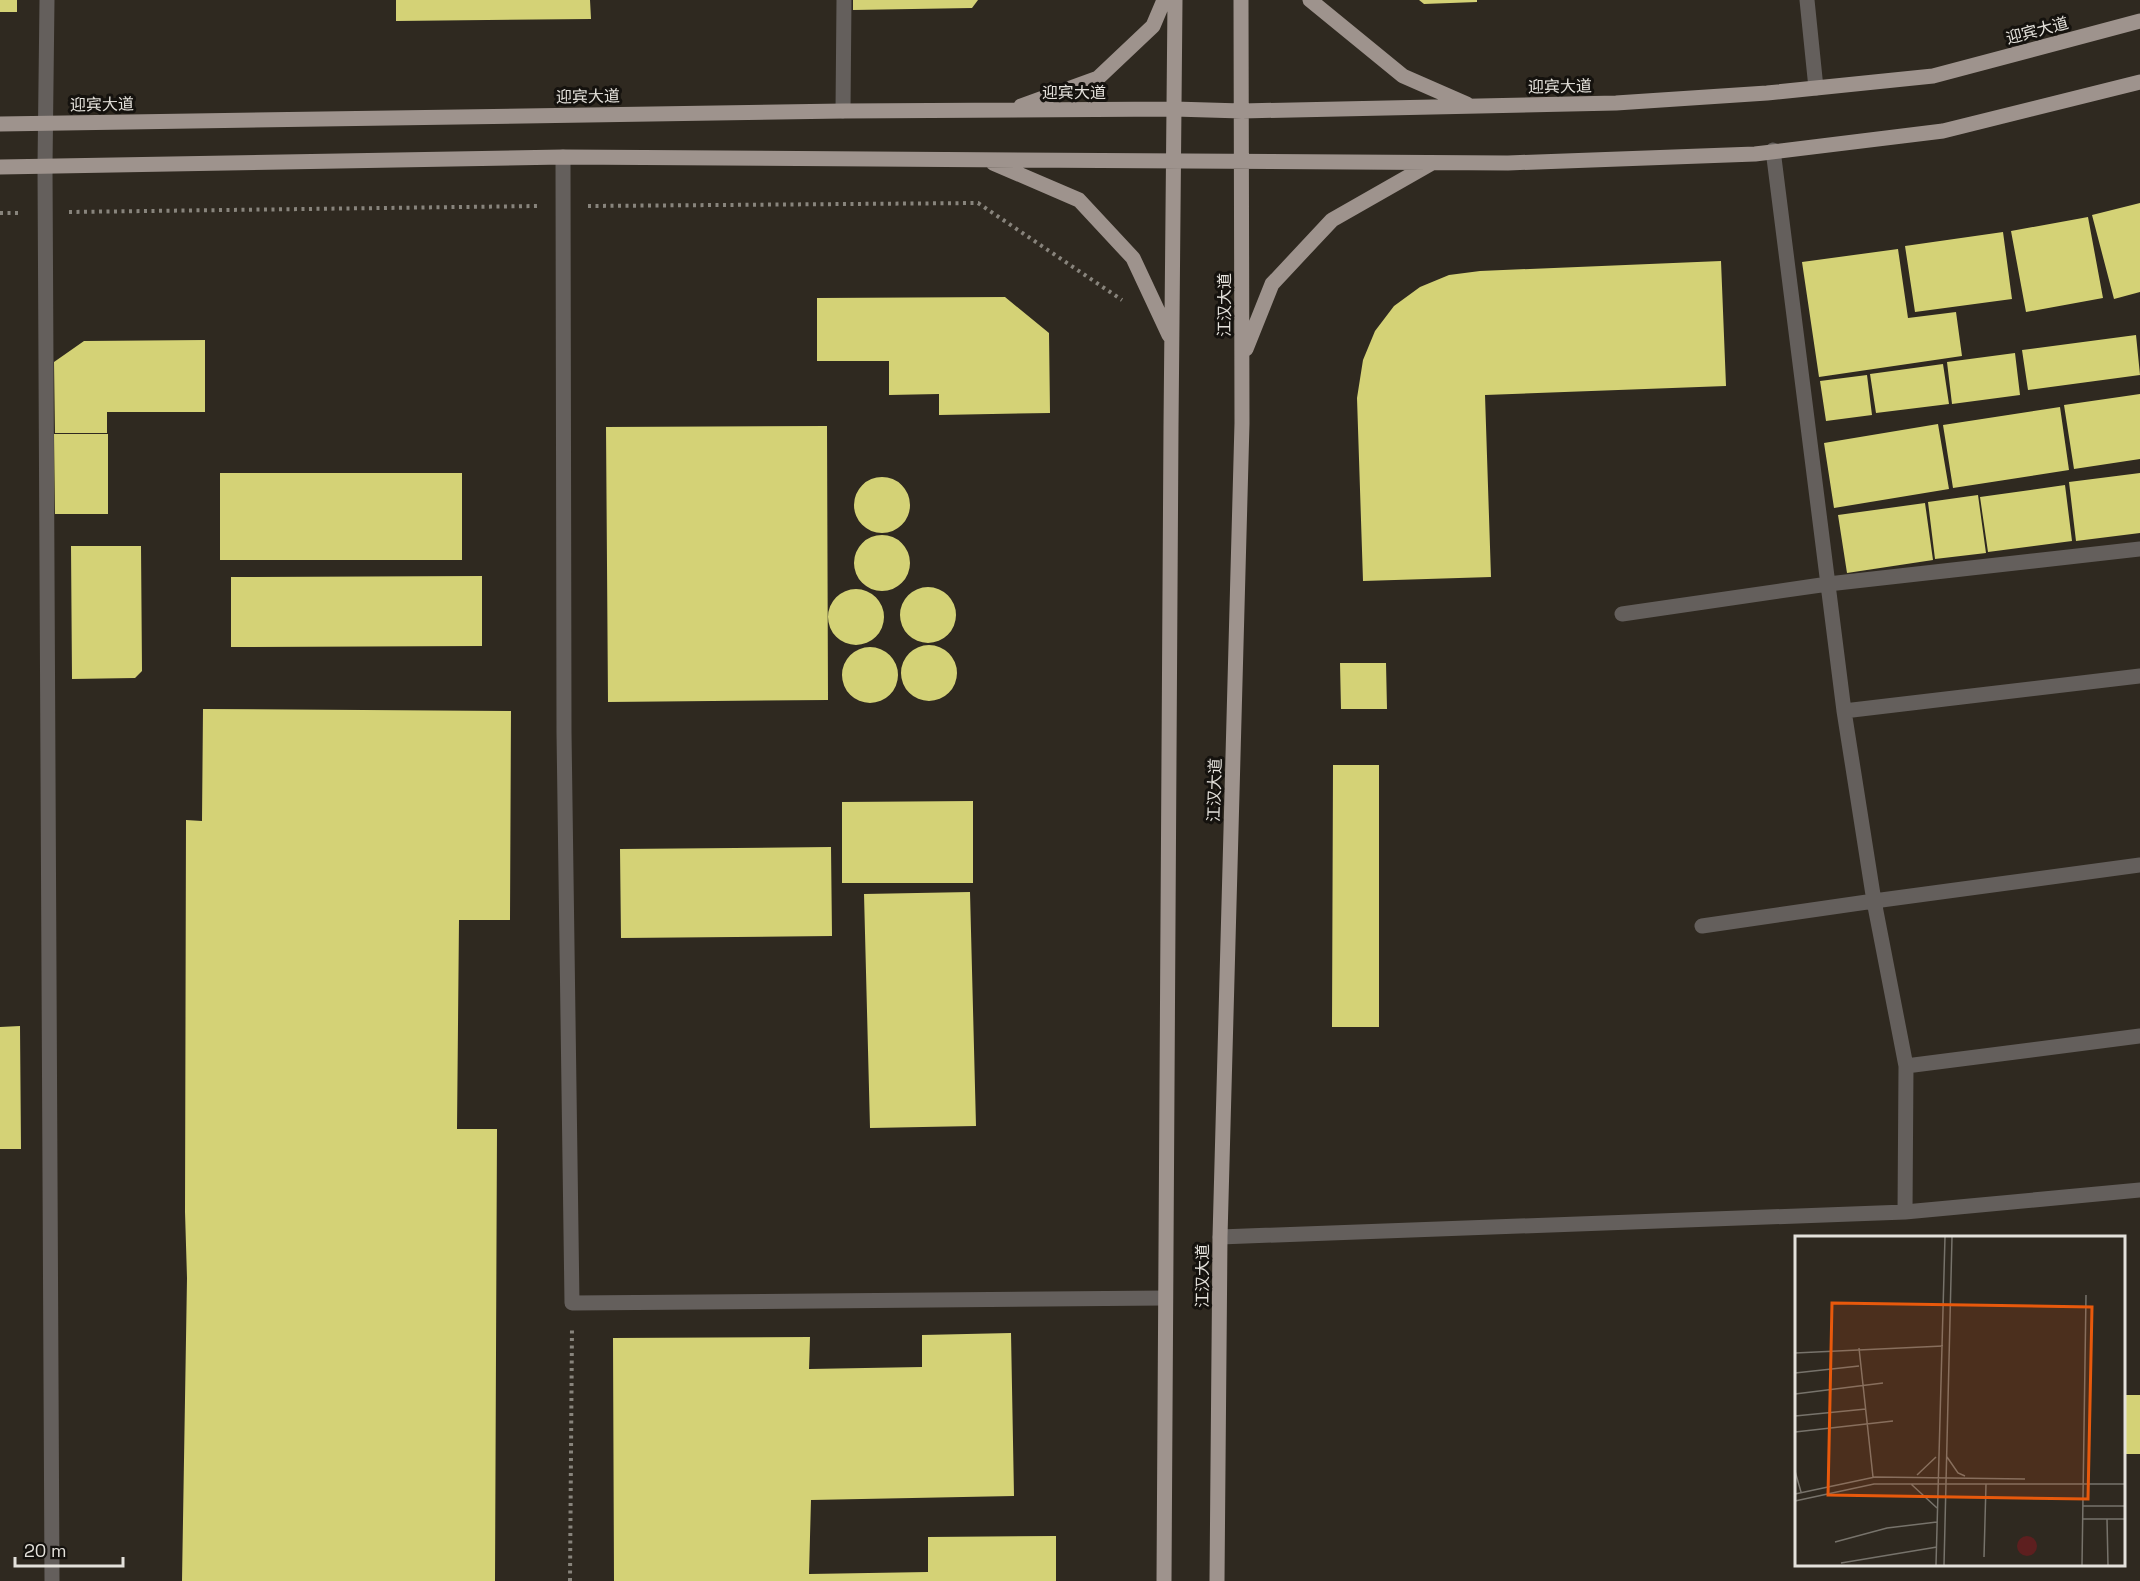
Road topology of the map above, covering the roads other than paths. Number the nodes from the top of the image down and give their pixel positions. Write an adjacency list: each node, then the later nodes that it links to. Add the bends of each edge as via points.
1 (47, 0): 16 (street)
2 (844, 0): 14 (street)
3 (1164, 0): 13 (main road, via 1153,26 1098,78)
4 (1175, 0): 12 (main road)
5 (1241, 0): 15 (main road, 江汉大道)
6 (1310, 0): 11 (main road, via 1403,76)
7 (1806, 0): 10 (street)
8 (2140, 21): 10 (main road, 迎宾大道, via 1933,76)
9 (2140, 82): 18 (main road, via 1943,130)
10 (1816, 88): 11 (main road, 迎宾大道, via 1616,103)
11 (1473, 106): 15 (main road, 迎宾大道)
12 (1174, 109): 13 (main road, 迎宾大道); 15 (main road, 迎宾大道); 21 (main road)
13 (1011, 110): 14 (main road, 迎宾大道)
14 (843, 111): 16 (main road, 迎宾大道)
15 (1242, 111): 22 (main road, 江汉大道)
16 (46, 123): 17 (main road, 迎宾大道); 24 (street)
17 (0, 124)
18 (1773, 150): 23 (main road, via 1755,154); 29 (street)
19 (563, 157): 20 (main road); 24 (main road); 41 (street, via 564,721 572,1303)
20 (987, 160): 21 (main road); 26 (main road, via 1079,200 1133,258)
21 (1174, 161): 22 (main road); 26 (main road)
22 (1242, 163): 23 (main road); 27 (main road, 江汉大道)
23 (1432, 163): 27 (main road, via 1332,220 1272,284)
24 (45, 166): 25 (main road); 42 (street)
25 (0, 167)
26 (1172, 340): 41 (main road)
27 (1242, 358): 40 (main road, 江汉大道)
28 (2140, 549): 29 (street)
29 (1828, 584): 30 (street); 32 (street)
30 (1622, 614)
31 (2140, 676): 32 (street)
32 (1844, 711): 34 (street)
33 (2140, 865): 34 (street)
34 (1874, 901): 35 (street); 37 (street)
35 (1702, 926)
36 (2140, 1036): 37 (street)
37 (1906, 1066): 39 (street)
38 (2140, 1190): 39 (street)
39 (1905, 1212): 40 (street)
40 (1220, 1236): 44 (main road, 江汉大道)
41 (1165, 1298): 43 (main road)
42 (52, 1581)
43 (1164, 1581)
44 (1218, 1581)

